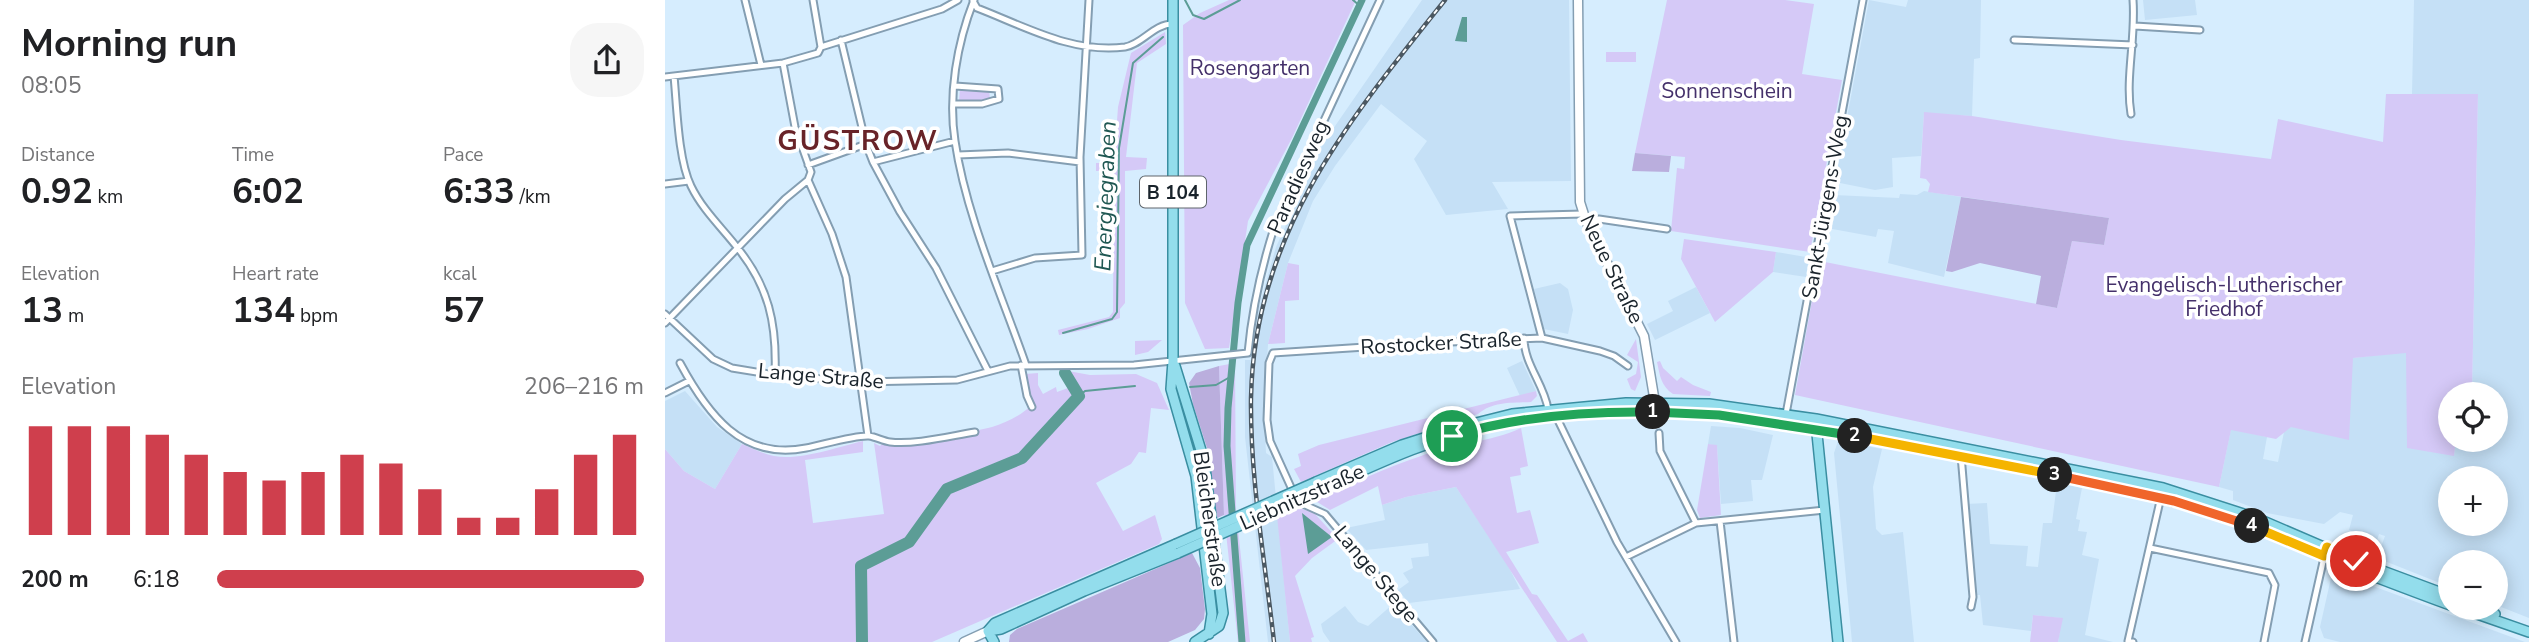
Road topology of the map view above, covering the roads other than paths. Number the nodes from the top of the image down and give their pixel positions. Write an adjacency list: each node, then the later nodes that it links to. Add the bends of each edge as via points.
1 (745, 0): 20 (street)
2 (813, 0): 18 (street)
3 (958, 0): 14 (street)
4 (1089, 0): 17 (street)
5 (1173, 0): 11 (main road, Bleicherstraße / B 104)
6 (1380, 0): 43 (street, Paradiesweg, via 1274,228 1255,297 1248,353)
7 (1578, 0): 35 (main road, Neue Straße, via 1579,190)
8 (1863, 0): 57 (street, Sankt-Jürgens-Weg)
9 (2133, 0): 12 (street)
10 (973, 1): 17 (street, via 991,14); 23 (street, via 958,50)
11 (1173, 24): 17 (street, via 1161,25 1133,45); 45 (main road, Bleicherstraße / B 104)
12 (2135, 26): 13 (street); 16 (street)
13 (2200, 30)
14 (841, 40): 18 (street); 27 (street)
15 (2014, 40): 16 (street)
16 (2133, 45): 25 (street)
17 (1085, 46): 30 (street)
18 (821, 47): 19 (street, via 818,53)
19 (783, 63): 20 (street); 31 (street, via 788,100)
20 (761, 65): 21 (street)
21 (674, 76): 22 (street); 33 (street)
22 (665, 77)
23 (955, 86): 24 (street); 24 (street, via 998,89 999,99)
24 (954, 104): 26 (street)
25 (2131, 114)
26 (955, 141): 28 (street); 29 (street)
27 (866, 144): 29 (street); 31 (street)
28 (958, 155): 30 (street, via 1008,153); 38 (street)
29 (873, 162): 49 (street, via 942,278)
30 (1080, 162): 38 (street, via 1082,255 1035,258)
31 (809, 165): 32 (street)
32 (808, 180): 37 (street); 52 (street, via 846,276)
33 (689, 181): 34 (street); 37 (street)
34 (665, 184)
35 (1584, 217): 36 (street); 42 (street, via 1510,216); 55 (main road, Neue Straße, via 1644,336)
36 (1667, 229)
37 (738, 248): 40 (street); 50 (street, via 762,287 773,321)
38 (992, 271): 47 (street)
39 (665, 314): 40 (street, Lange Straße)
40 (668, 321): 50 (street, Lange Straße, via 713,359 732,368)
41 (1524, 338): 42 (street, Rostocker Straße); 44 (street, Rostocker Straße, via 1277,352); 56 (street, via 1526,354)
42 (1542, 338): 48 (street, Rostocker Straße, via 1614,356)
43 (1238, 354): 45 (street, Lange Straße)
44 (1270, 359): 81 (street, Lange Stege, via 1268,433 1294,494 1325,514)
45 (1173, 361): 47 (street, Lange Straße); 80 (main road, Bleicherstraße / B 104, via 1171,389 1196,476 1212,614 1209,634)
46 (680, 363): 51 (street)
47 (1023, 365): 49 (street, Lange Straße); 54 (street)
48 (1628, 366)
49 (988, 371): 52 (street, Lange Straße, via 957,380)
50 (775, 375): 52 (street, Lange Straße)
51 (689, 381): 53 (street); 61 (street, via 721,423 771,450 796,450)
52 (861, 382): 61 (street)
53 (665, 393)
54 (1032, 407)
55 (1656, 407): 56 (main road, Liebnitzstraße); 57 (main road, via 1709,404); 58 (main road)
56 (1552, 412): 70 (street); 77 (main road, Liebnitzstraße, bridge, via 1452,436 1376,463)
57 (1786, 414): 58 (main road)
58 (1816, 424): 62 (main road); 63 (main road); 65 (main road)
59 (975, 432): 61 (street, via 891,442)
60 (1659, 433): 67 (street, via 1660,451)
61 (868, 436)
62 (1961, 455): 64 (main road); 73 (street)
63 (2163, 488): 64 (street); 69 (main road, via 2256,518)
64 (2161, 498): 68 (street); 69 (main road)
65 (1825, 510): 66 (street); 84 (main road)
66 (1720, 521): 67 (street); 83 (street)
67 (1696, 523): 70 (street)
68 (2150, 548): 85 (street); 86 (street, via 2269,573 2275,585)
69 (2326, 552): 71 (main road); 72 (main road); 87 (street)
70 (1626, 557): 82 (street)
71 (2438, 592)
72 (2438, 600)
73 (1971, 607)
74 (2498, 620): 76 (main road)
75 (2506, 620): 76 (main road)
76 (2529, 630)
77 (988, 631): 78 (main road, Liebnitzstraße); 79 (main road)
78 (964, 642)
79 (994, 642)
80 (1195, 642)
81 (1433, 642)
82 (1676, 642)
83 (1734, 642)
84 (1838, 642)
85 (2130, 642)
86 (2264, 642)
87 (2305, 642)

